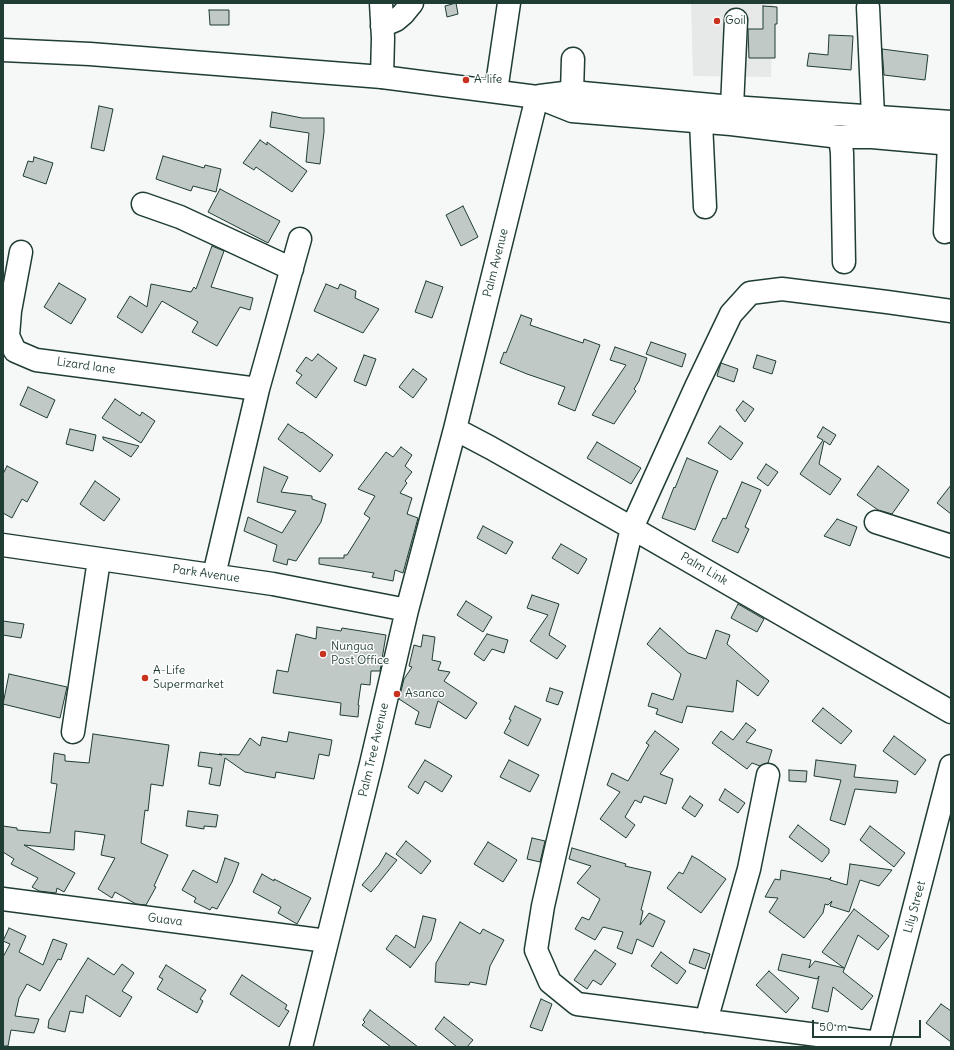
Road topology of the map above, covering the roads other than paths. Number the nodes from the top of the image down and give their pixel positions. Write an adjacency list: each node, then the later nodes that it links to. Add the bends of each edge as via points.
1 (381, 3): 6 (street)
2 (412, 3): 6 (street, via 396,20)
3 (509, 3): 10 (street)
4 (868, 7): 14 (street)
5 (736, 20): 13 (street)
6 (382, 26): 9 (street)
7 (3, 50): 9 (street, via 90,54)
8 (573, 59): 11 (street)
9 (382, 77): 10 (street)
10 (496, 91): 12 (street)
11 (572, 92): 12 (street); 13 (street)
12 (537, 97): 15 (street, via 572,111); 28 (street, Palm Avenue)
13 (732, 107): 14 (street)
14 (873, 116): 16 (street)
15 (701, 122): 17 (street); 20 (street)
16 (951, 122)
17 (840, 136): 18 (street); 24 (street)
18 (950, 144): 21 (street)
19 (143, 204): 25 (street, via 180,217)
20 (705, 207)
21 (945, 232)
22 (300, 239): 25 (street)
23 (21, 252): 27 (street, Lizard lane, via 8,336 15,351 36,360)
24 (844, 262)
25 (292, 269): 27 (street)
26 (951, 311): 30 (street, via 782,289 750,293 731,314)
27 (258, 389): 34 (street)
28 (454, 429): 30 (street, Palm Link); 35 (street, Palm Tree Avenue)
29 (876, 522): 32 (street)
30 (632, 528): 36 (street, Palm Link); 42 (street, via 543,906 536,950 550,982 577,1004)
31 (3, 545): 33 (street, Park Avenue)
32 (951, 546)
33 (99, 560): 34 (street, Park Avenue); 37 (street)
34 (214, 575): 35 (street, Park Avenue)
35 (407, 610): 41 (street, Palm Tree Avenue)
36 (951, 712)
37 (73, 732)
38 (951, 766): 43 (street, Lily Street)
39 (768, 775): 42 (street, via 743,892)
40 (3, 899): 41 (street, Guava)
41 (327, 942): 44 (street, Palm Tree Avenue)
42 (706, 1021): 43 (street)
43 (879, 1045)
44 (301, 1047)

